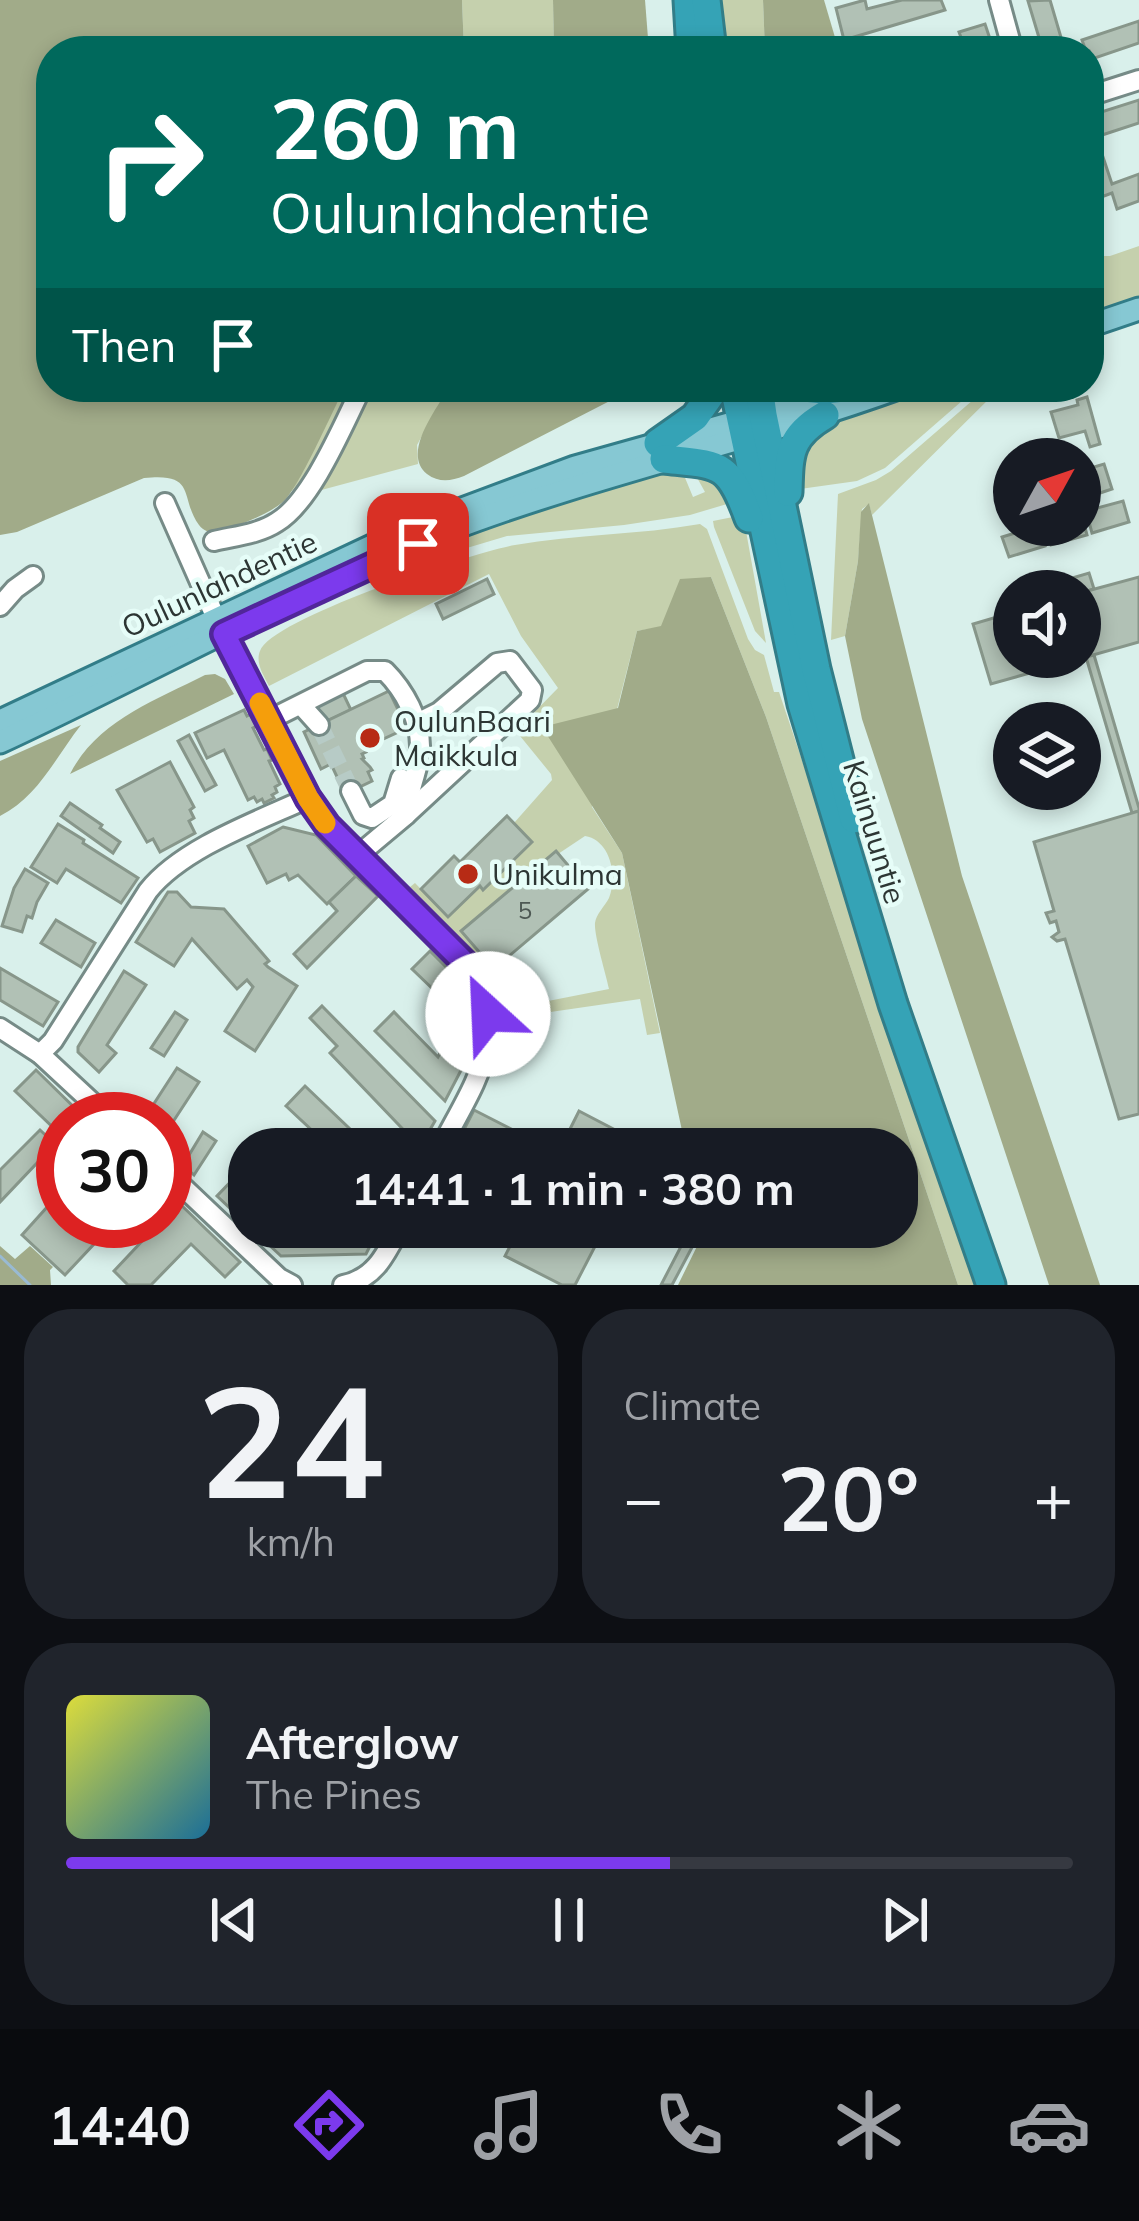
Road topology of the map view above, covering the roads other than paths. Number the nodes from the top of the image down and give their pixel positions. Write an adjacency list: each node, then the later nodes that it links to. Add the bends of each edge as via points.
1 (688, 0): 4 (highway)
2 (706, 0): 5 (highway)
3 (999, 0): 6 (street)
4 (690, 36)
5 (710, 36)
6 (1009, 36)
7 (1139, 80): 8 (street)
8 (1104, 91)
9 (1139, 309): 10 (main road)
10 (1104, 317)
11 (354, 402): 20 (street, via 308,491 281,520)
12 (706, 402): 17 (highway)
13 (808, 402): 16 (main road)
14 (860, 402): 15 (main road)
15 (824, 415): 16 (main road); 19 (highway, via 800,432 791,457)
16 (755, 418): 17 (main road, Oulunlahdentie); 19 (highway, Kainuuntie); 22 (highway, Kainuuntie)
17 (661, 451): 22 (highway, via 728,474); 24 (main road, Oulunlahdentie, via 574,467 461,508)
18 (165, 503): 24 (street)
19 (788, 533): 45 (highway, Kainuuntie, via 866,868)
20 (214, 542)
21 (33, 576): 23 (street)
22 (773, 580): 44 (highway, Kainuuntie, via 852,873)
23 (0, 606)
24 (220, 626): 26 (street); 27 (main road, Oulunlahdentie); 30 (main road, Oulunlahdentie)
25 (301, 705): 26 (street); 28 (street, via 367,671 385,671); 29 (street)
26 (269, 720): 33 (street)
27 (0, 721)
28 (417, 723): 31 (street); 34 (street, via 496,663 510,661 532,690)
29 (319, 725)
30 (0, 742)
31 (416, 765): 32 (street, via 402,772 393,805 372,818); 34 (street)
32 (351, 791)
33 (308, 798): 35 (street); 37 (street, via 166,870)
34 (406, 815): 35 (street)
35 (357, 856): 39 (street, via 465,963 484,996 487,1053)
36 (0, 1028): 37 (street)
37 (40, 1054): 38 (street)
38 (81, 1092)
39 (450, 1128)
40 (192, 1196): 42 (street)
41 (389, 1248): 43 (street, via 379,1266)
42 (292, 1285)
43 (343, 1285)
44 (992, 1285)
45 (1007, 1285)

